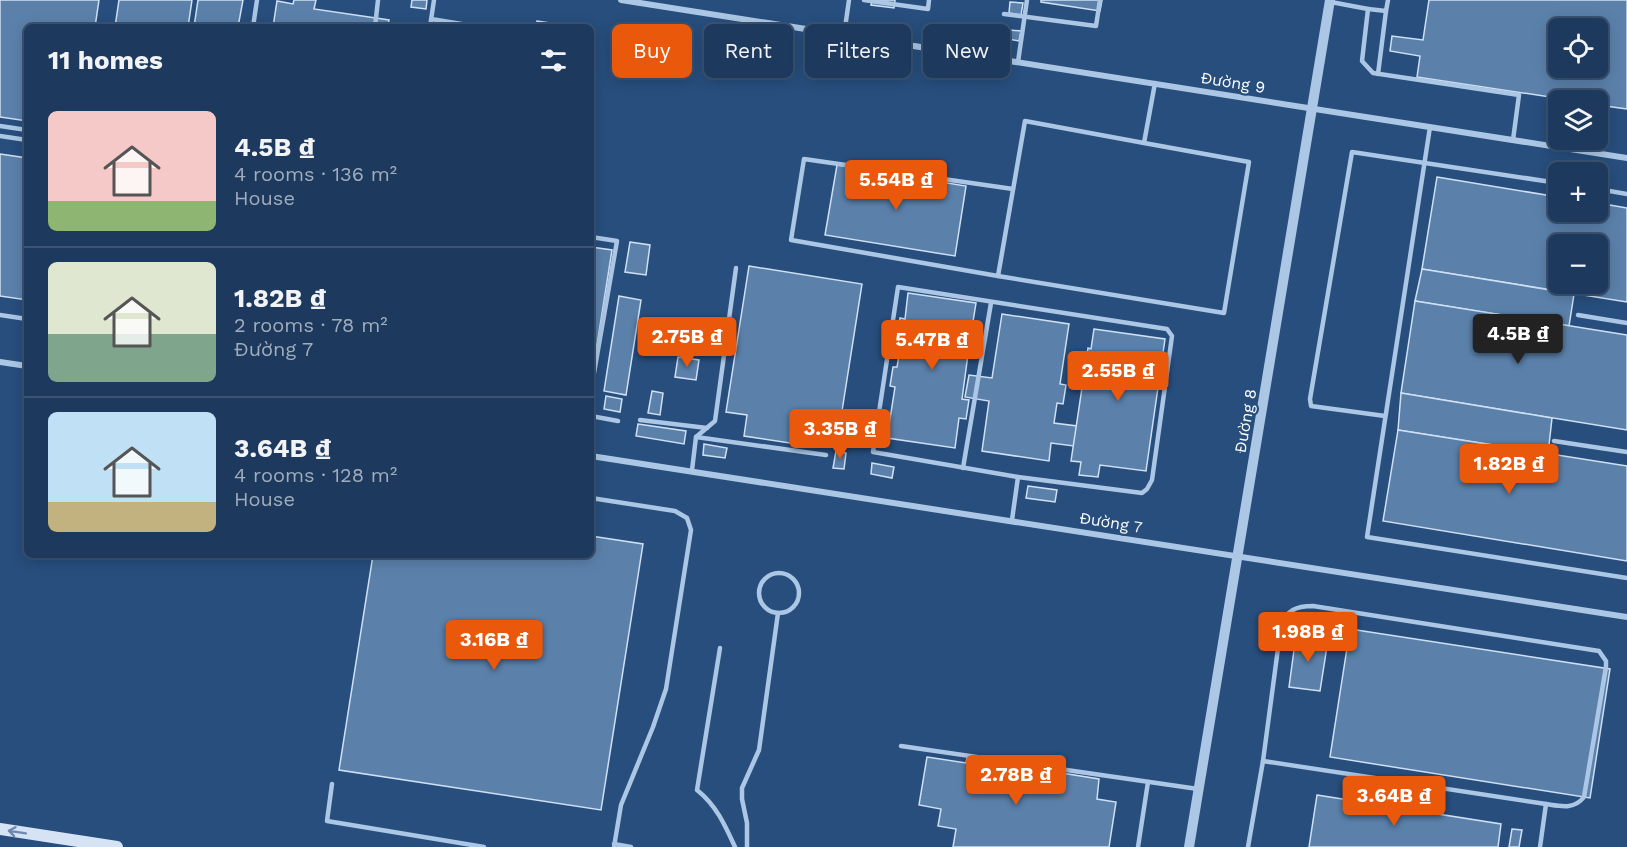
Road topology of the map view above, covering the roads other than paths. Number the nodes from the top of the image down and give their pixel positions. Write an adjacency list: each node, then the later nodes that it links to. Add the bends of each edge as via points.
1 (257, 0): 18 (lane)
2 (378, 0): 19 (lane)
3 (434, 0): 17 (lane)
4 (621, 0): 12 (street, Đường 9)
5 (849, 0): 22 (lane)
6 (864, 0): 7 (lane, via 928,9)
7 (929, 0)
8 (1028, 0): 16 (lane)
9 (1100, 0): 16 (lane, via 1096,26)
10 (1388, 0): 14 (lane)
11 (1330, 1): 13 (lane); 28 (street, Đường 8)
12 (647, 2): 23 (street, Đường 9)
13 (1368, 9): 14 (lane); 26 (lane, via 1362,61)
14 (1386, 11): 26 (lane)
15 (1004, 14): 16 (lane)
16 (1025, 17): 25 (lane)
17 (431, 19): 20 (lane); 21 (lane)
18 (253, 24)
19 (375, 24)
20 (430, 24)
21 (462, 24)
22 (846, 24)
23 (805, 28)
24 (911, 45): 25 (street, Đường 9)
25 (1018, 62): 27 (street, Đường 9)
26 (1378, 74): 34 (lane, via 1519,94)
27 (1155, 82): 28 (street, Đường 9); 35 (lane)
28 (1312, 108): 30 (street, Đường 9); 68 (street, Đường 8)
29 (0, 126): 31 (lane)
30 (1430, 127): 34 (street, Đường 9); 37 (lane)
31 (24, 130)
32 (0, 136): 33 (lane)
33 (24, 140)
34 (1513, 140): 36 (street, Đường 9)
35 (1144, 143): 39 (lane, via 1025,121); 44 (lane, via 1249,162 1224,313)
36 (1627, 158)
37 (1424, 162): 38 (lane); 53 (lane); 53 (lane, via 1352,152 1310,399 1311,406)
38 (1548, 181)
39 (1013, 189): 44 (lane); 44 (lane, via 804,159 791,240)
40 (1608, 191): 41 (lane)
41 (1627, 194)
42 (594, 237): 52 (lane, via 616,241)
43 (736, 268): 57 (lane, via 715,421)
44 (998, 276)
45 (991, 303): 63 (lane); 63 (lane, via 898,287 873,452); 65 (lane, via 1167,329 1172,336 1152,480 1147,489 1142,493)
46 (0, 315): 48 (lane)
47 (1578, 315): 49 (lane)
48 (24, 319)
49 (1627, 323)
50 (0, 362): 51 (street)
51 (24, 366)
52 (594, 372)
53 (1385, 416): 69 (lane, via 1367,537)
54 (594, 417): 56 (lane)
55 (640, 420): 57 (lane)
56 (618, 421)
57 (707, 428): 58 (lane)
58 (696, 437): 61 (lane); 64 (lane)
59 (1554, 441): 60 (lane)
60 (1627, 452)
61 (826, 455)
62 (594, 456): 64 (street, Đường 7)
63 (963, 468): 65 (lane)
64 (692, 471): 67 (street, Đường 7)
65 (1018, 477): 67 (lane)
66 (594, 498): 80 (lane, via 675,511 685,515 691,530 666,689 621,805)
67 (1012, 520): 68 (street, Đường 7)
68 (1237, 555): 71 (street, Đường 7); 77 (street, Đường 8)
69 (1627, 578)
70 (778, 613): 70 (lane, via 791,609 799,592 794,580 783,574 770,576 759,591 762,604); 85 (lane, via 759,750 742,788)
71 (1627, 617)
72 (720, 648): 84 (lane, via 697,790 717,811)
73 (901, 746): 75 (lane)
74 (1263, 761): 78 (lane); 78 (lane, via 1281,626 1286,615 1298,607 1313,606 1599,651 1606,667 1584,797 1571,807); 88 (lane)
75 (1148, 782): 77 (lane); 86 (lane)
76 (332, 784): 82 (lane, via 327,821)
77 (1198, 789): 87 (street, Đường 8)
78 (1546, 804): 89 (lane)
79 (0, 829): 81 (main road, one-way to 79)
80 (614, 846): 83 (lane)
81 (117, 847)
82 (484, 847)
83 (631, 847)
84 (735, 847)
85 (747, 847)
86 (1138, 847)
87 (1189, 847)
88 (1248, 847)
89 (1540, 847)

